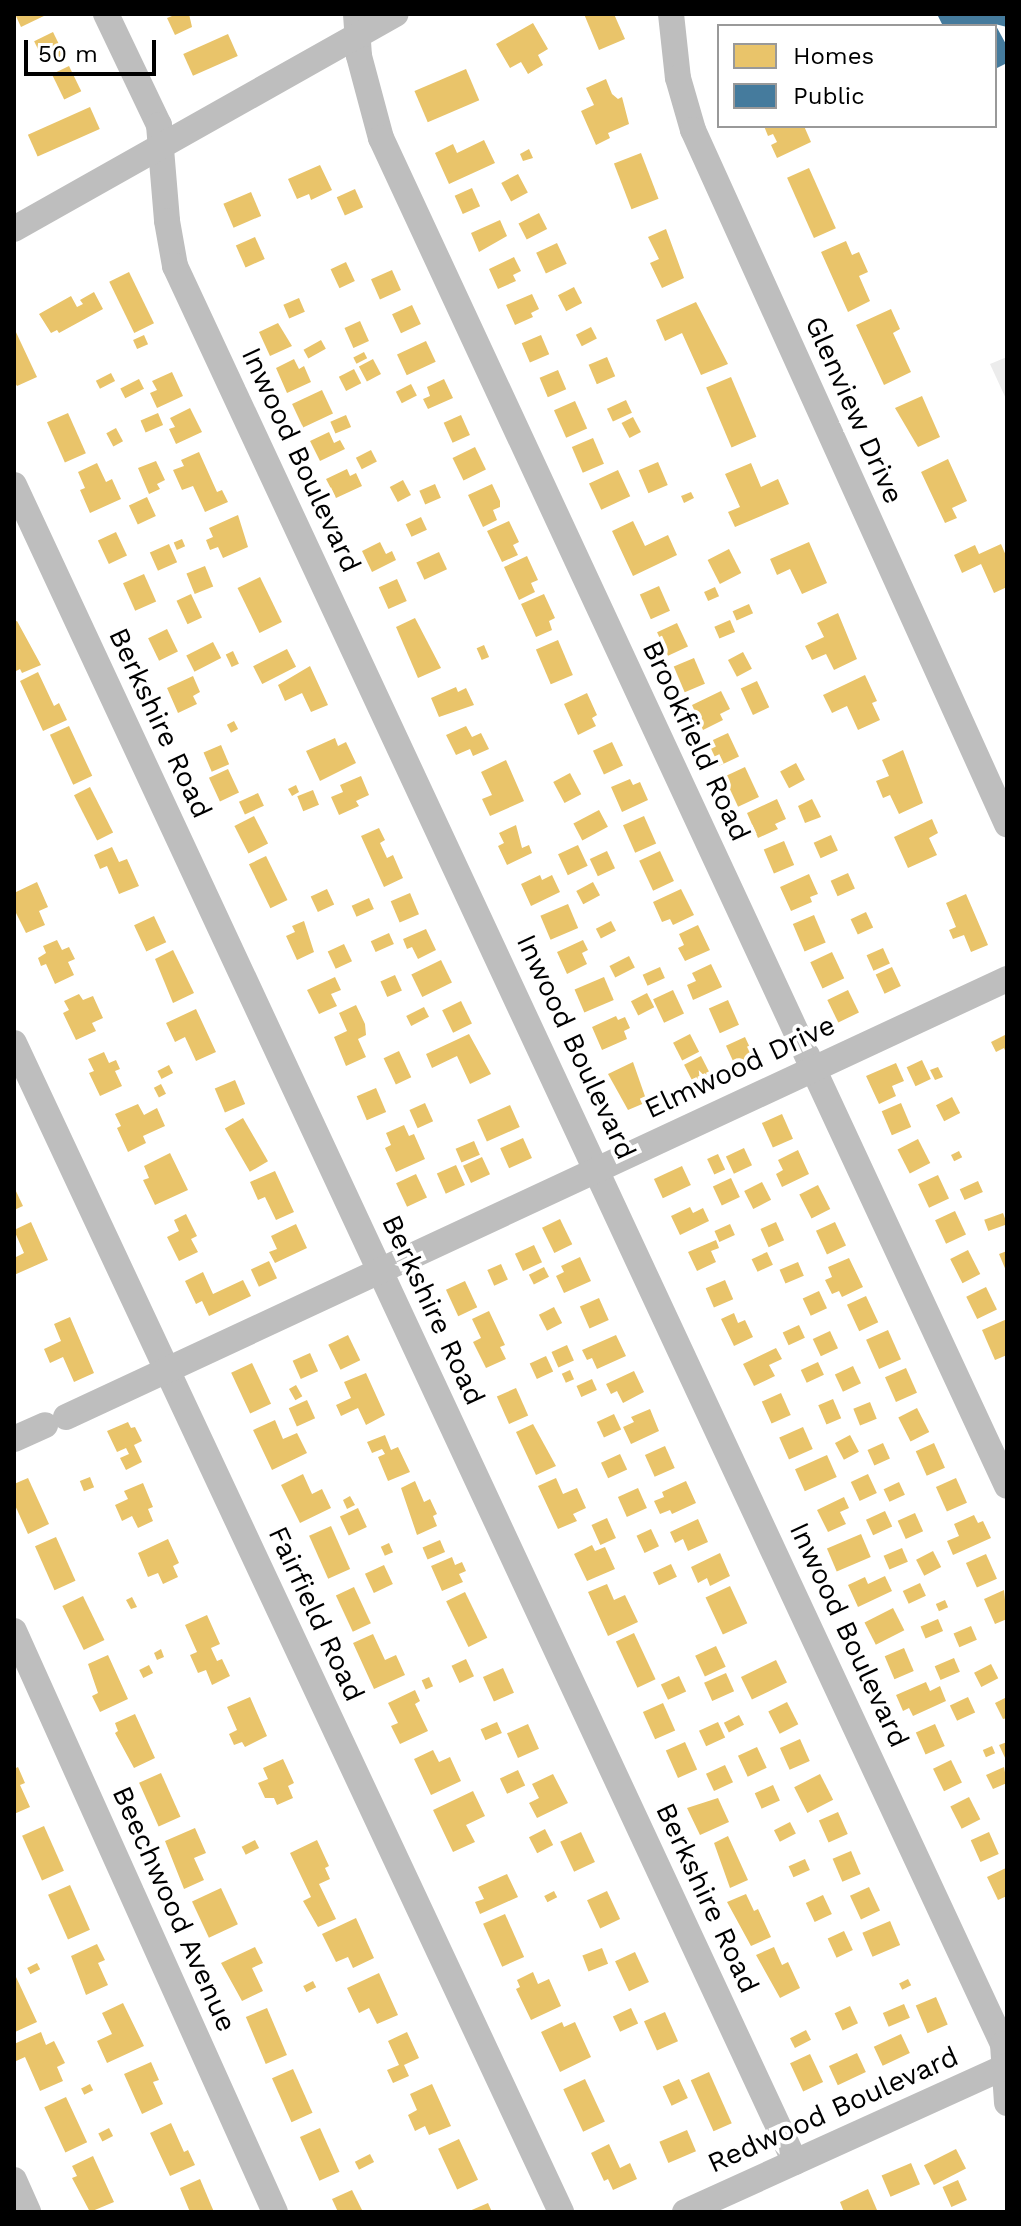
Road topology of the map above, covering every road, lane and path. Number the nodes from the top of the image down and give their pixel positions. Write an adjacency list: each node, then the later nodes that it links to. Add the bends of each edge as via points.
1 (106, 14): 5 (street, Inwood Boulevard)
2 (396, 14): 4 (street)
3 (671, 14): 8 (street, Glenview Drive, via 678,78 693,130)
4 (357, 25): 5 (street); 11 (street, Brookfield Road, via 368,100 381,138)
5 (163, 144): 6 (street); 12 (street, Inwood Boulevard, via 175,266)
6 (14, 229)
7 (14, 485): 13 (street, Berkshire Road)
8 (1007, 824)
9 (1007, 979): 11 (street, Elmwood Drive)
10 (14, 1043): 14 (street, Fairfield Road)
11 (812, 1068): 12 (street, Elmwood Drive); 16 (street, Brookfield Road)
12 (597, 1168): 13 (street, Elmwood Drive); 18 (street, Inwood Boulevard, via 1003,2044)
13 (379, 1270): 14 (street, Elmwood Drive); 20 (street, Berkshire Road)
14 (167, 1371): 15 (street, Elmwood Drive); 24 (street, Fairfield Road)
15 (14, 1439)
16 (1007, 1486)
17 (14, 1631): 23 (street, Beechwood Avenue)
18 (1007, 2066): 19 (street, Inwood Boulevard); 20 (street, Redwood Boulevard)
19 (1007, 2103)
20 (795, 2162): 25 (street, Redwood Boulevard)
21 (14, 2180): 22 (street)
22 (28, 2212)
23 (275, 2212)
24 (561, 2212)
25 (685, 2212)

